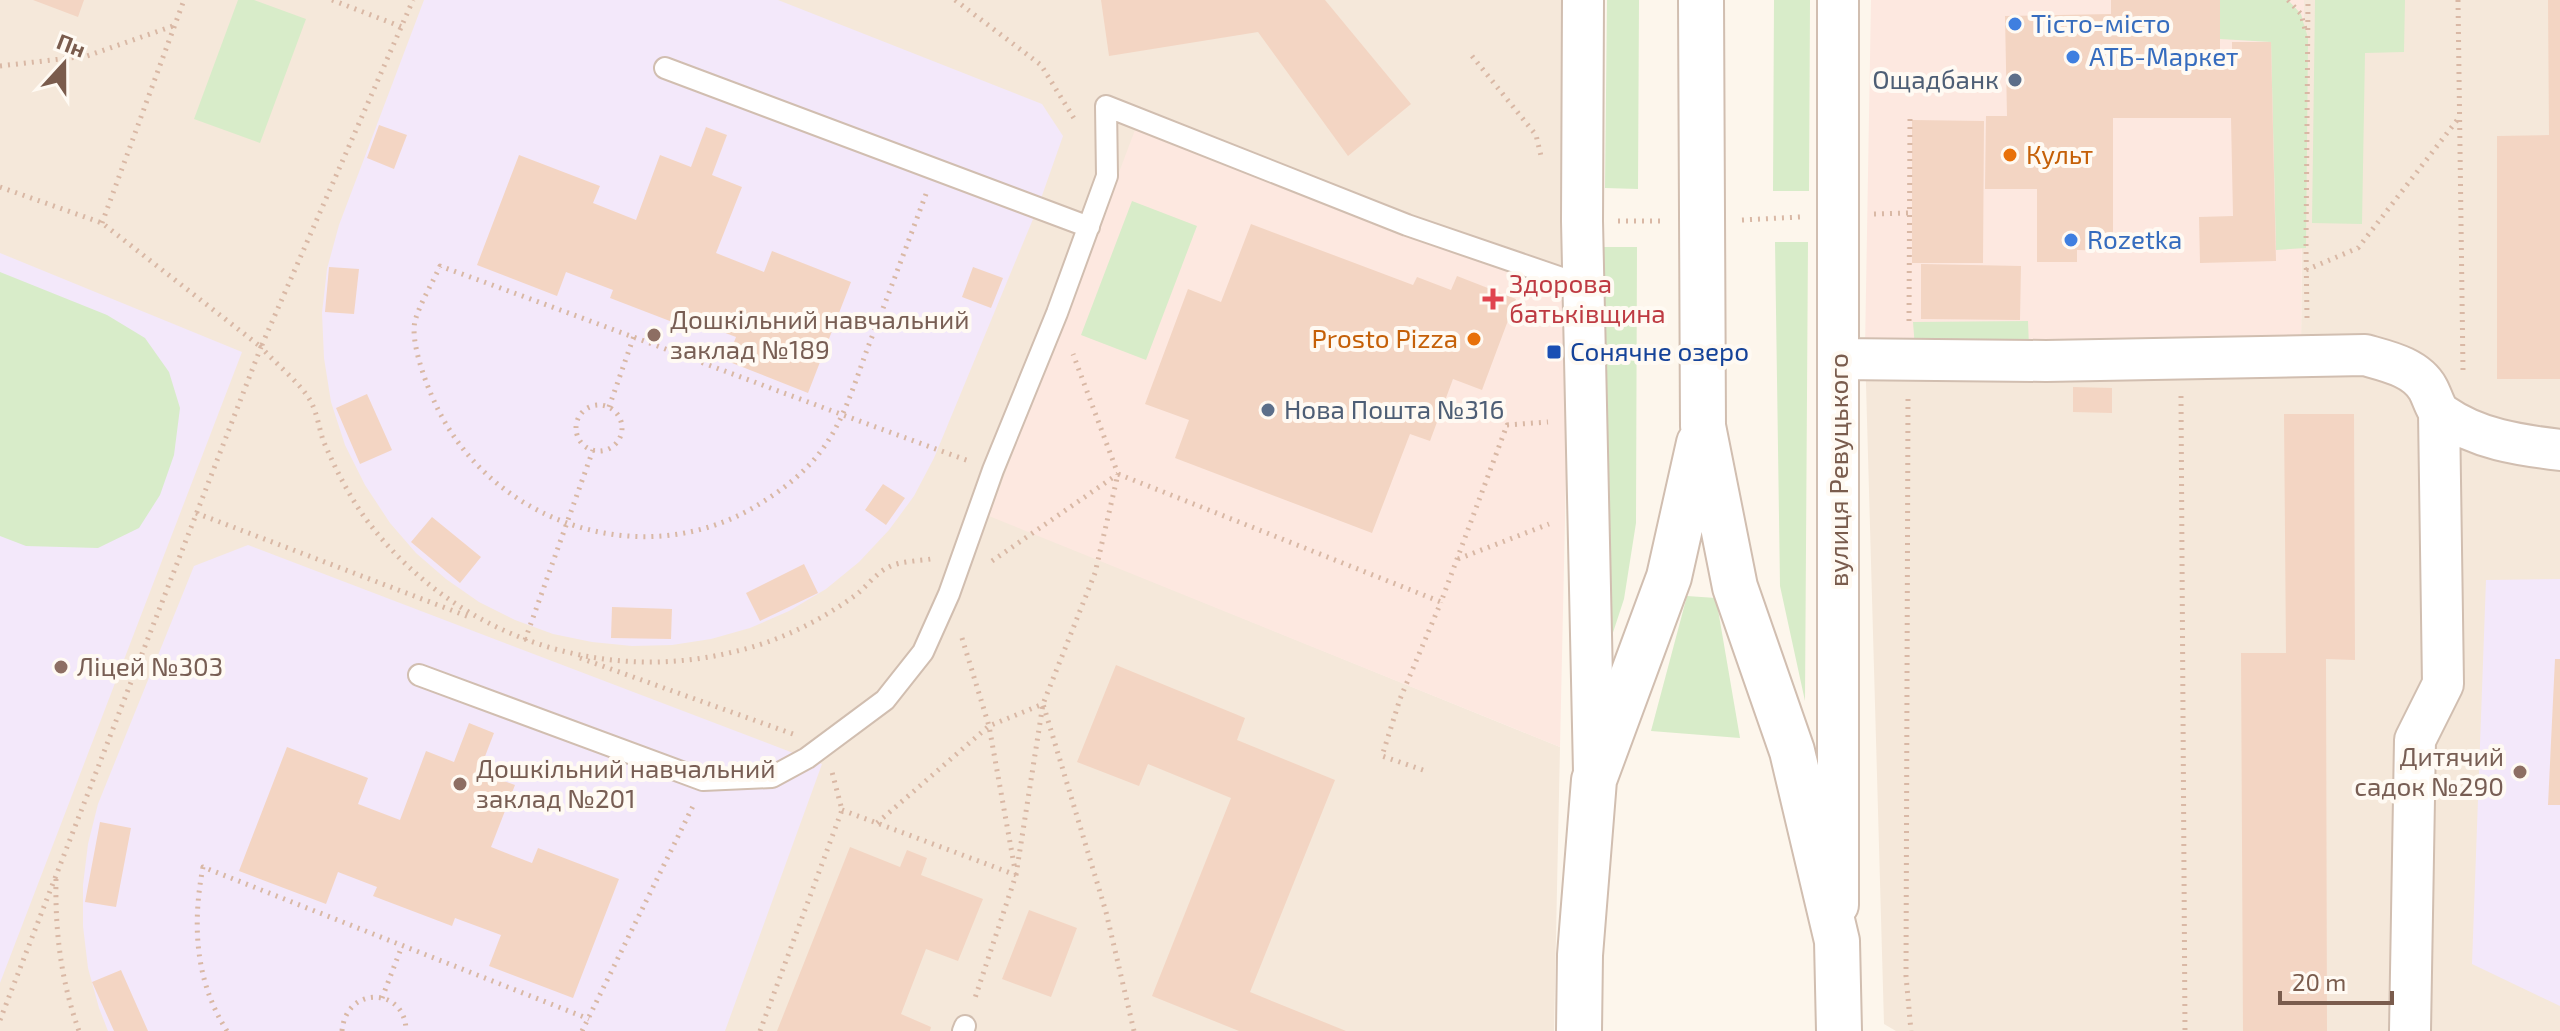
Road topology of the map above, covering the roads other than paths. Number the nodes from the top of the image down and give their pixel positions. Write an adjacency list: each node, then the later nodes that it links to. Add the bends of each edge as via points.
1 (1583, 0): 6 (street, вулиця Ревуцького)
2 (1701, 0): 9 (street, вулиця Ревуцького)
3 (1838, 0): 7 (street, вулиця Ревуцького)
4 (665, 68): 5 (lane)
5 (1089, 227): 6 (lane, via 1107,176 1106,106 1407,225); 11 (lane, via 923,652 885,700 807,758 772,777 705,779)
6 (1585, 286): 12 (street, вулиця Ревуцького)
7 (1839, 359): 8 (street, via 2365,355 2400,365 2426,385); 13 (street, вулиця Ревуцького)
8 (2451, 420): 10 (street, via 2505,443); 16 (street, via 2443,684 2415,740)
9 (1703, 426): 12 (street, вулиця Ревуцького, via 1669,577); 13 (street, вулиця Ревуцького, via 1735,587 1792,751)
10 (2560, 450)
11 (419, 675)
12 (1594, 780): 14 (street, вулиця Ревуцького)
13 (1837, 941): 15 (street, вулиця Ревуцького)
14 (1579, 1031)
15 (1839, 1031)
16 (2410, 1031)

